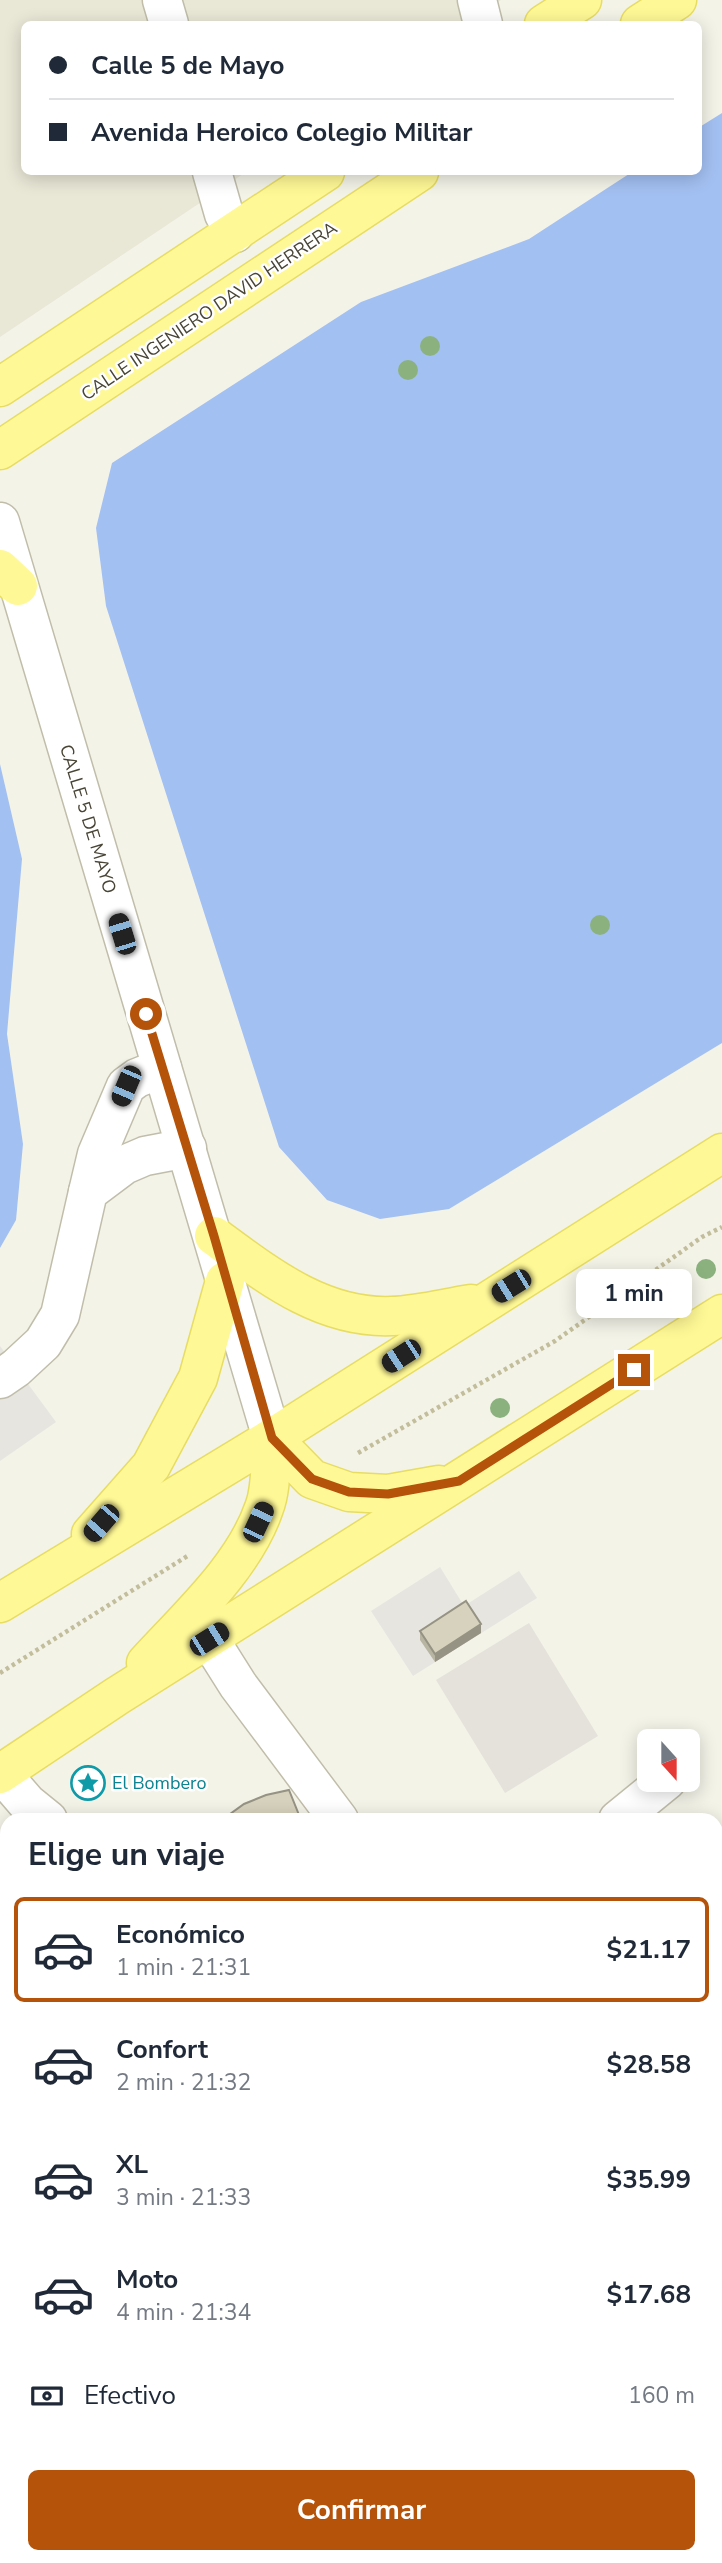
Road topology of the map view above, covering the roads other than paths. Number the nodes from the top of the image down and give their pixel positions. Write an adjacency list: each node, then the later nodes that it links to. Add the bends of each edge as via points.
1 (162, 0): 5 (street)
2 (477, 0): 6 (street)
3 (582, 0): 7 (main road)
4 (677, 0): 8 (main road)
5 (168, 21)
6 (482, 21)
7 (549, 21)
8 (645, 21)
9 (213, 175): 12 (street)
10 (321, 175): 12 (main road)
11 (414, 175): 14 (main road, CALLE INGENIERO DAVID HERRERA)
12 (234, 233): 13 (main road)
13 (0, 387)
14 (0, 450)
15 (0, 522): 16 (street, CALLE 5 DE MAYO)
16 (9, 578): 17 (street, CALLE 5 DE MAYO)
17 (162, 1068): 18 (street, CALLE 5 DE MAYO); 20 (street, via 126,1086 97,1154)
18 (187, 1148): 20 (street, via 124,1165); 21 (street, CALLE 5 DE MAYO)
19 (722, 1153): 23 (main road)
20 (88, 1192): 25 (street, via 60,1315 43,1343)
21 (214, 1236): 22 (street, CALLE 5 DE MAYO); 23 (main road, via 297,1292 355,1314 392,1316)
22 (225, 1281): 26 (street, CALLE 5 DE MAYO); 28 (main road, via 198,1378 151,1466)
23 (487, 1301): 26 (main road)
24 (722, 1314): 27 (main road)
25 (0, 1380)
26 (272, 1438): 27 (main road, via 312,1479 349,1492 388,1494); 28 (main road); 31 (main road, via 265,1507 250,1538 203,1600)
27 (459, 1481): 30 (main road)
28 (68, 1561): 29 (main road)
29 (0, 1603)
30 (209, 1639): 31 (main road); 35 (street)
31 (117, 1696): 32 (main road)
32 (1, 1773): 34 (street)
33 (652, 1792): 36 (street)
34 (39, 1813)
35 (326, 1813)
36 (627, 1813)

